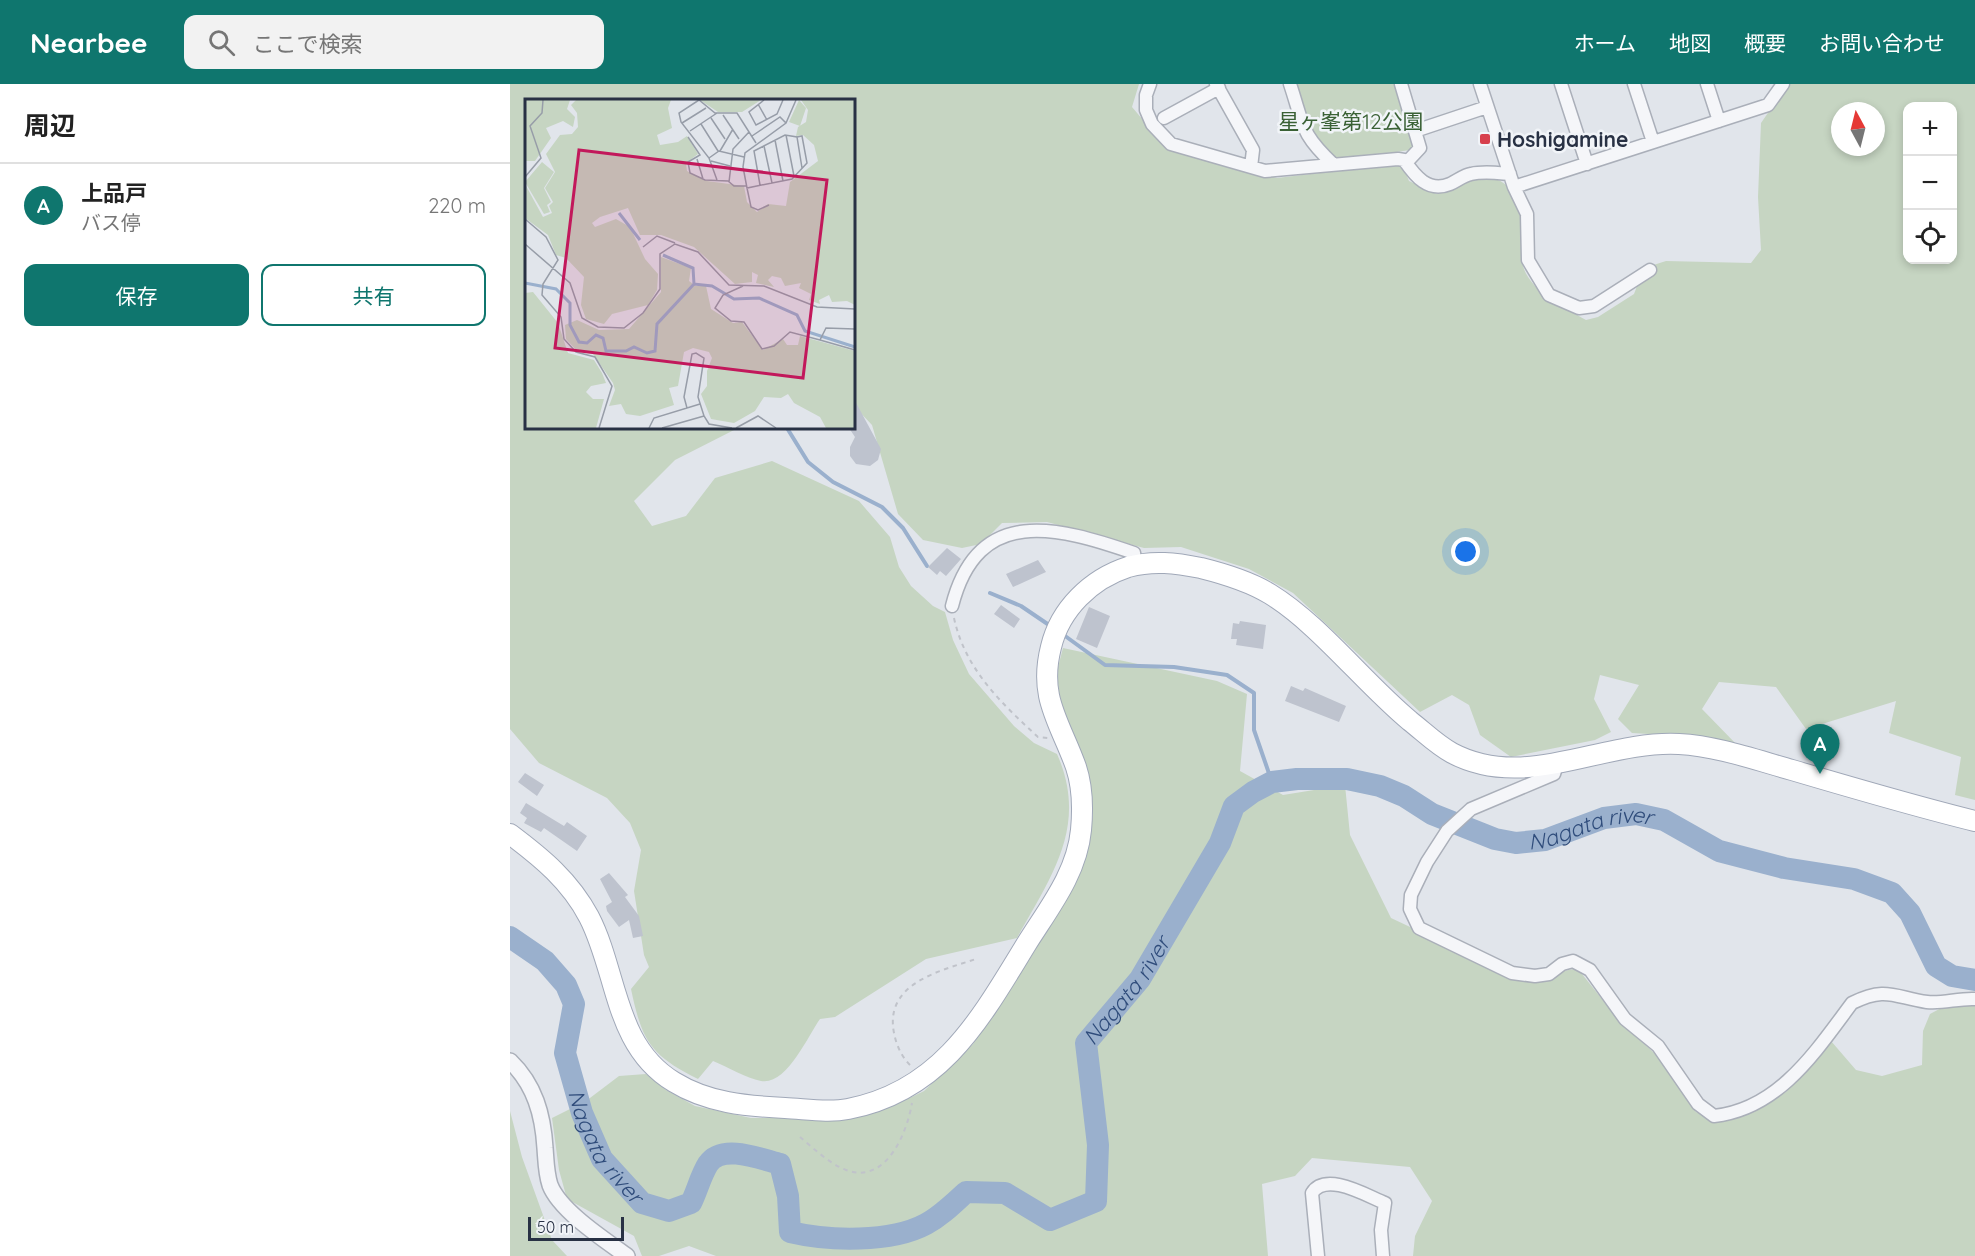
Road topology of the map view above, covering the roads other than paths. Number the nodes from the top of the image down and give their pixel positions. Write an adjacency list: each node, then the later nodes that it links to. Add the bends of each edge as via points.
1 (1150, 84): 18 (street, via 1146,110 1152,124 1172,144)
2 (1290, 84): 17 (street, via 1305,132)
3 (1401, 84): 13 (street)
4 (1480, 84): 10 (street)
5 (1561, 84): 16 (street)
6 (1634, 84): 14 (street)
7 (1707, 84): 12 (street)
8 (1782, 85): 12 (street, via 1768,105)
9 (1217, 86): 11 (street); 18 (street, via 1253,150)
10 (1487, 107): 13 (street); 19 (street)
11 (1164, 118)
12 (1719, 121): 14 (street)
13 (1415, 131): 15 (street, via 1420,148)
14 (1653, 142): 16 (street)
15 (1406, 163): 17 (street, via 1398,159); 19 (street, via 1415,176 1437,186 1469,174)
16 (1587, 164): 20 (street)
17 (1334, 165): 18 (street, via 1265,171)
18 (1251, 167)
19 (1510, 174): 20 (street)
20 (1514, 187): 21 (street, via 1527,214 1528,260 1549,295 1579,308 1594,306)
21 (1650, 270)
22 (1129, 567): 23 (street, via 1134,553 1055,532 1023,530 1001,537 978,555 958,582); 24 (main road, via 1156,562 1195,567 1252,585 1295,612 1394,708 1452,753 1494,768); 26 (main road, via 1102,579 1082,594 1055,632 1048,659 1047,686 1059,732 1075,763 1083,803 1080,837 1066,880 999,989 950,1056 932,1073 898,1092 830,1111 747,1106 710,1099 665,1077 647,1061 630,1036 598,939 572,890 553,867)
23 (952, 606)
24 (1557, 764): 25 (main road, via 1626,748 1682,744 1733,753); 27 (street, via 1554,774 1471,809 1447,831 1427,862 1411,896 1410,909 1419,928 1512,973 1549,974 1562,964 1573,962 1590,970 1625,1019 1658,1046 1698,1104 1714,1116 1757,1104 1782,1089 1852,1003 1866,995 1880,992 1928,1002)
25 (1975, 821)
26 (510, 834)
27 (1975, 999)
28 (510, 1061): 29 (street, via 520,1070 541,1110 547,1170 557,1197 596,1234)
29 (627, 1256)
30 (1318, 1256): 31 (street, via 1311,1193 1332,1184 1385,1203)
31 (1383, 1256)

